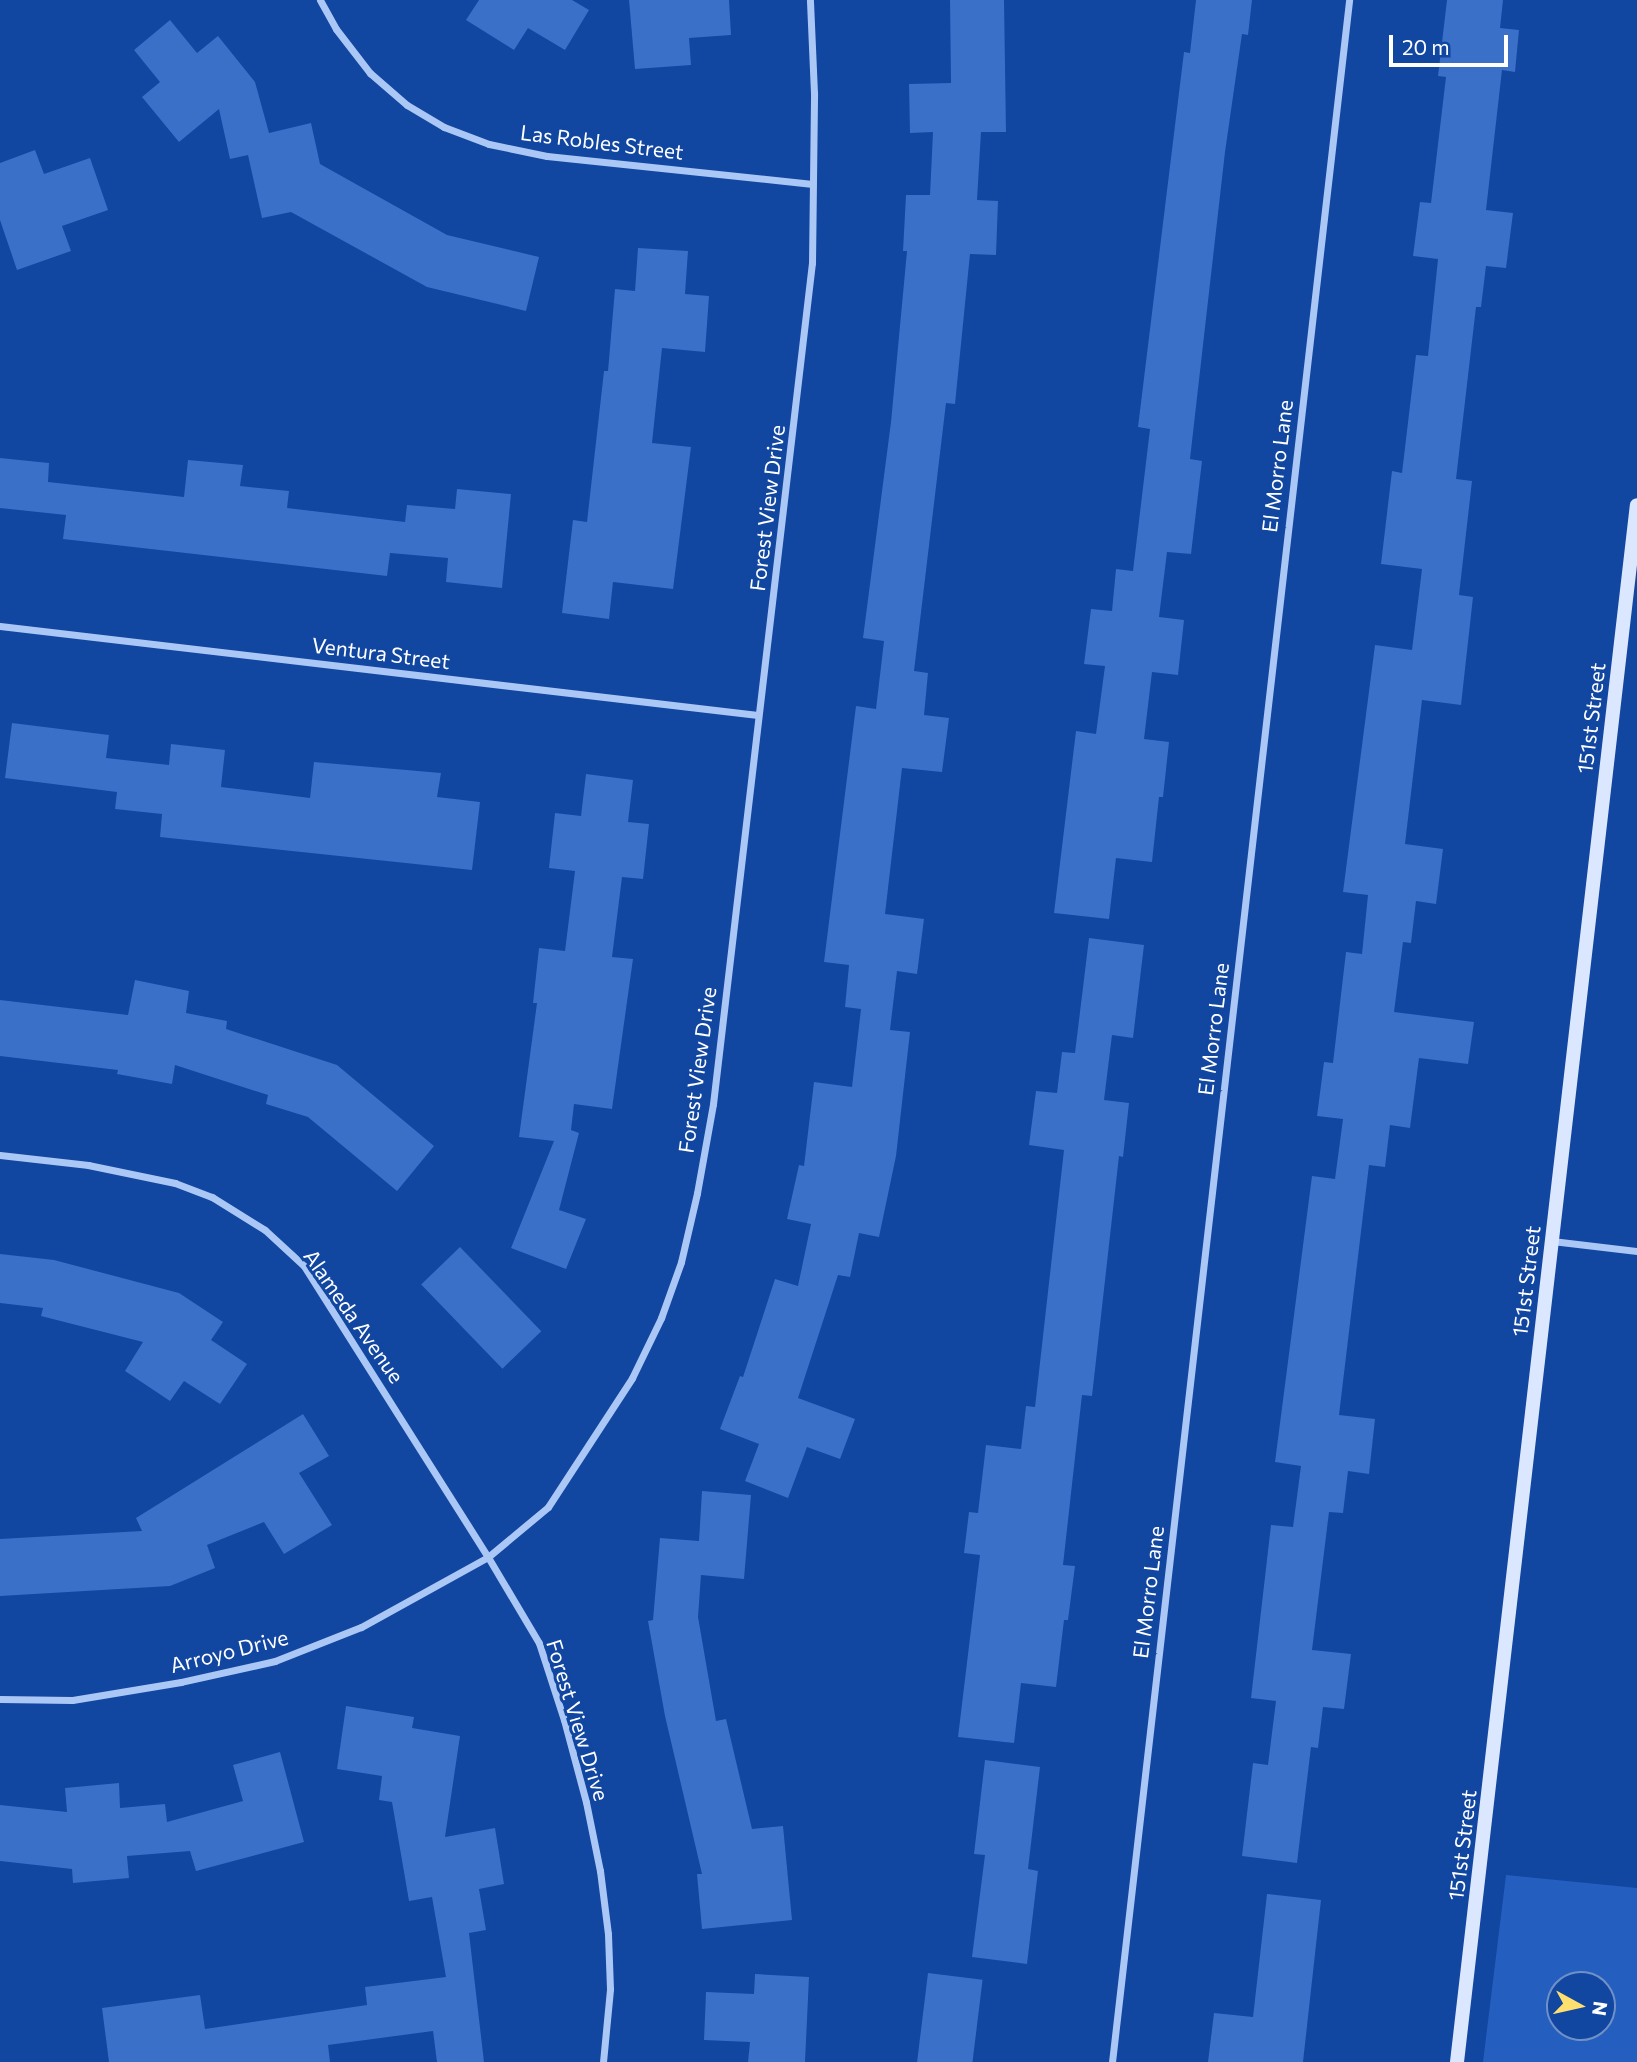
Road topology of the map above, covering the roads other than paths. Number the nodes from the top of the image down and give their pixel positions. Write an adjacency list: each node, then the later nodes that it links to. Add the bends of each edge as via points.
1 (320, 0): 4 (street, Las Robles Street, via 370,73 407,105 444,127 489,144 547,156)
2 (810, 0): 4 (street, Forest View Drive)
3 (1349, 0): 14 (street, El Morro Lane)
4 (813, 184): 7 (street, Forest View Drive, via 811,277)
5 (1637, 505): 9 (street, 151st Street)
6 (0, 626): 7 (street, Ventura Street)
7 (758, 715): 11 (street, Forest View Drive, via 713,1104 681,1262 632,1378 585,1452 548,1507)
8 (0, 1155): 11 (street, Alameda Avenue, via 88,1165 175,1182 212,1197 265,1230 304,1266)
9 (1552, 1241): 10 (street); 15 (street, 151st Street)
10 (1637, 1251)
11 (488, 1557): 12 (street, Arroyo Drive, via 360,1627 275,1661 72,1700); 13 (street, Forest View Drive, via 538,1643 586,1802 608,1934 610,1989)
12 (0, 1699)
13 (603, 2062)
14 (1112, 2062)
15 (1457, 2062)

